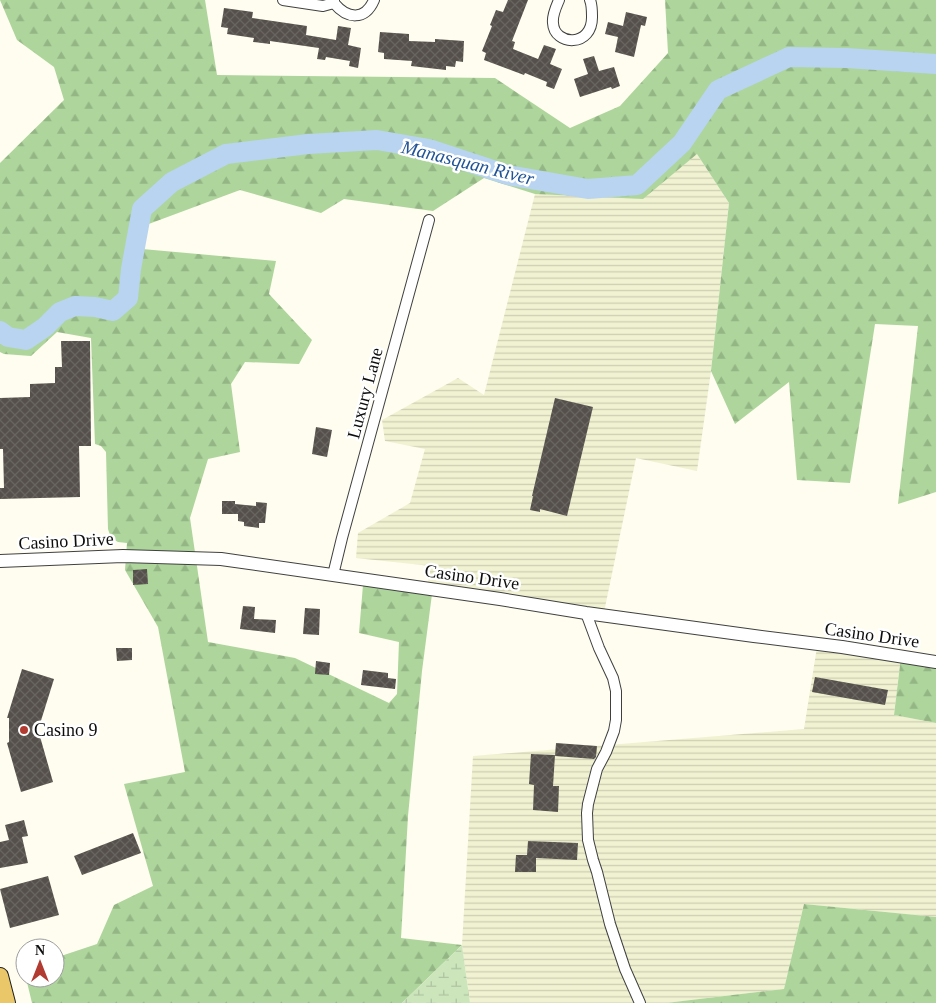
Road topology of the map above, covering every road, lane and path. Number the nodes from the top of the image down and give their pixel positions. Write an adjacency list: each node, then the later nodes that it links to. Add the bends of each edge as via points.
1 (282, 0): 5 (street, via 323,6)
2 (374, 0): 5 (street, via 367,11 355,15 344,13)
3 (559, 0): 4 (street, via 554,14 554,30 562,38 575,40 586,35 590,28)
4 (590, 0)
5 (334, 2)
6 (428, 220): 8 (street, Luxury Lane)
7 (0, 561): 8 (street, Casino Drive, via 140,556 221,559)
8 (333, 575): 9 (street, Casino Drive)
9 (586, 613): 10 (street, Casino Drive); 13 (street, via 616,691 614,731 597,769 588,804 588,840 610,924)
10 (936, 662)
11 (0, 976): 12 (highway)
12 (7, 1003)
13 (640, 1003)

